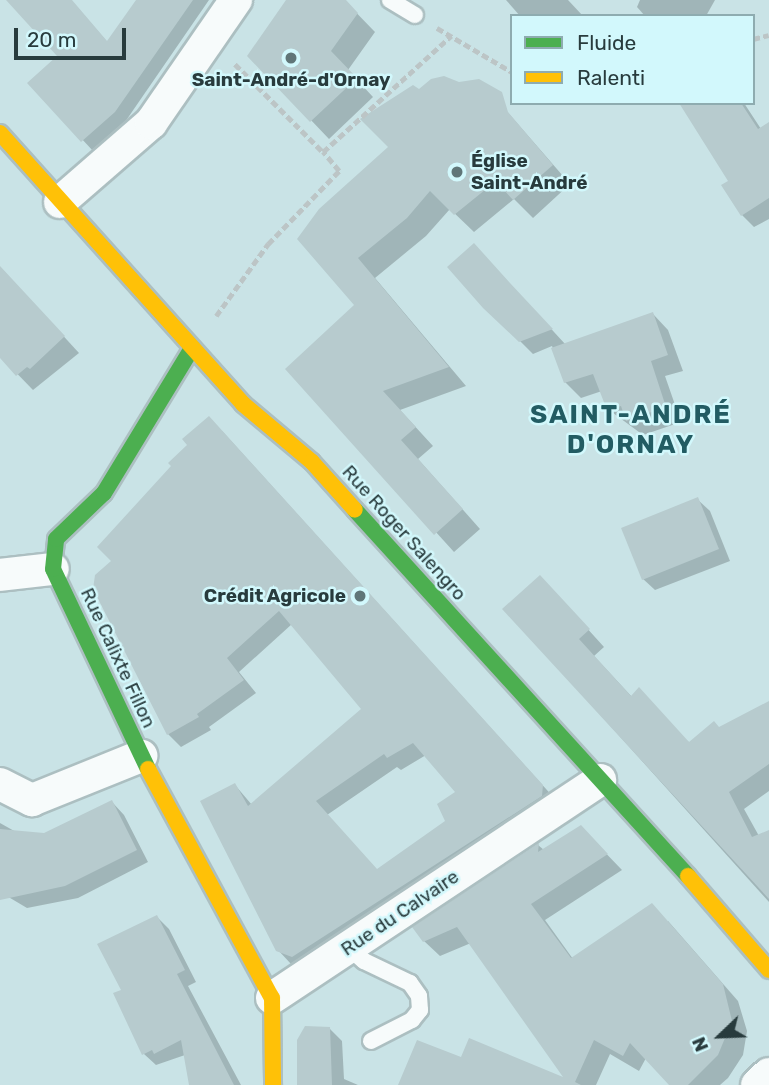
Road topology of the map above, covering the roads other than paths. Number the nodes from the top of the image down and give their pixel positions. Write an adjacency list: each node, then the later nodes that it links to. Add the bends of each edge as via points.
1 (236, 0): 5 (street, via 151,123)
2 (390, 0): 3 (lane)
3 (415, 15)
4 (0, 133): 5 (main road, Rue Roger Salengro)
5 (60, 202): 6 (main road, Rue Roger Salengro)
6 (192, 348): 7 (main road, via 104,493 56,539); 10 (main road, Rue Roger Salengro, via 243,404 312,462)
7 (53, 569): 8 (street); 9 (main road, Rue Calixte Fillon)
8 (1, 573)
9 (141, 756): 11 (street, via 32,800); 14 (main road, Rue Calixte Fillon)
10 (600, 780): 12 (street, Rue du Calvaire); 13 (main road, Rue Roger Salengro, via 713,901)
11 (0, 784)
12 (349, 947): 14 (street, Rue du Calvaire); 15 (lane, via 364,961 410,983 419,996 420,1010 412,1020)
13 (769, 970)
14 (272, 999): 17 (main road)
15 (371, 1041)
16 (769, 1074): 18 (street)
17 (273, 1085)
18 (757, 1085)

